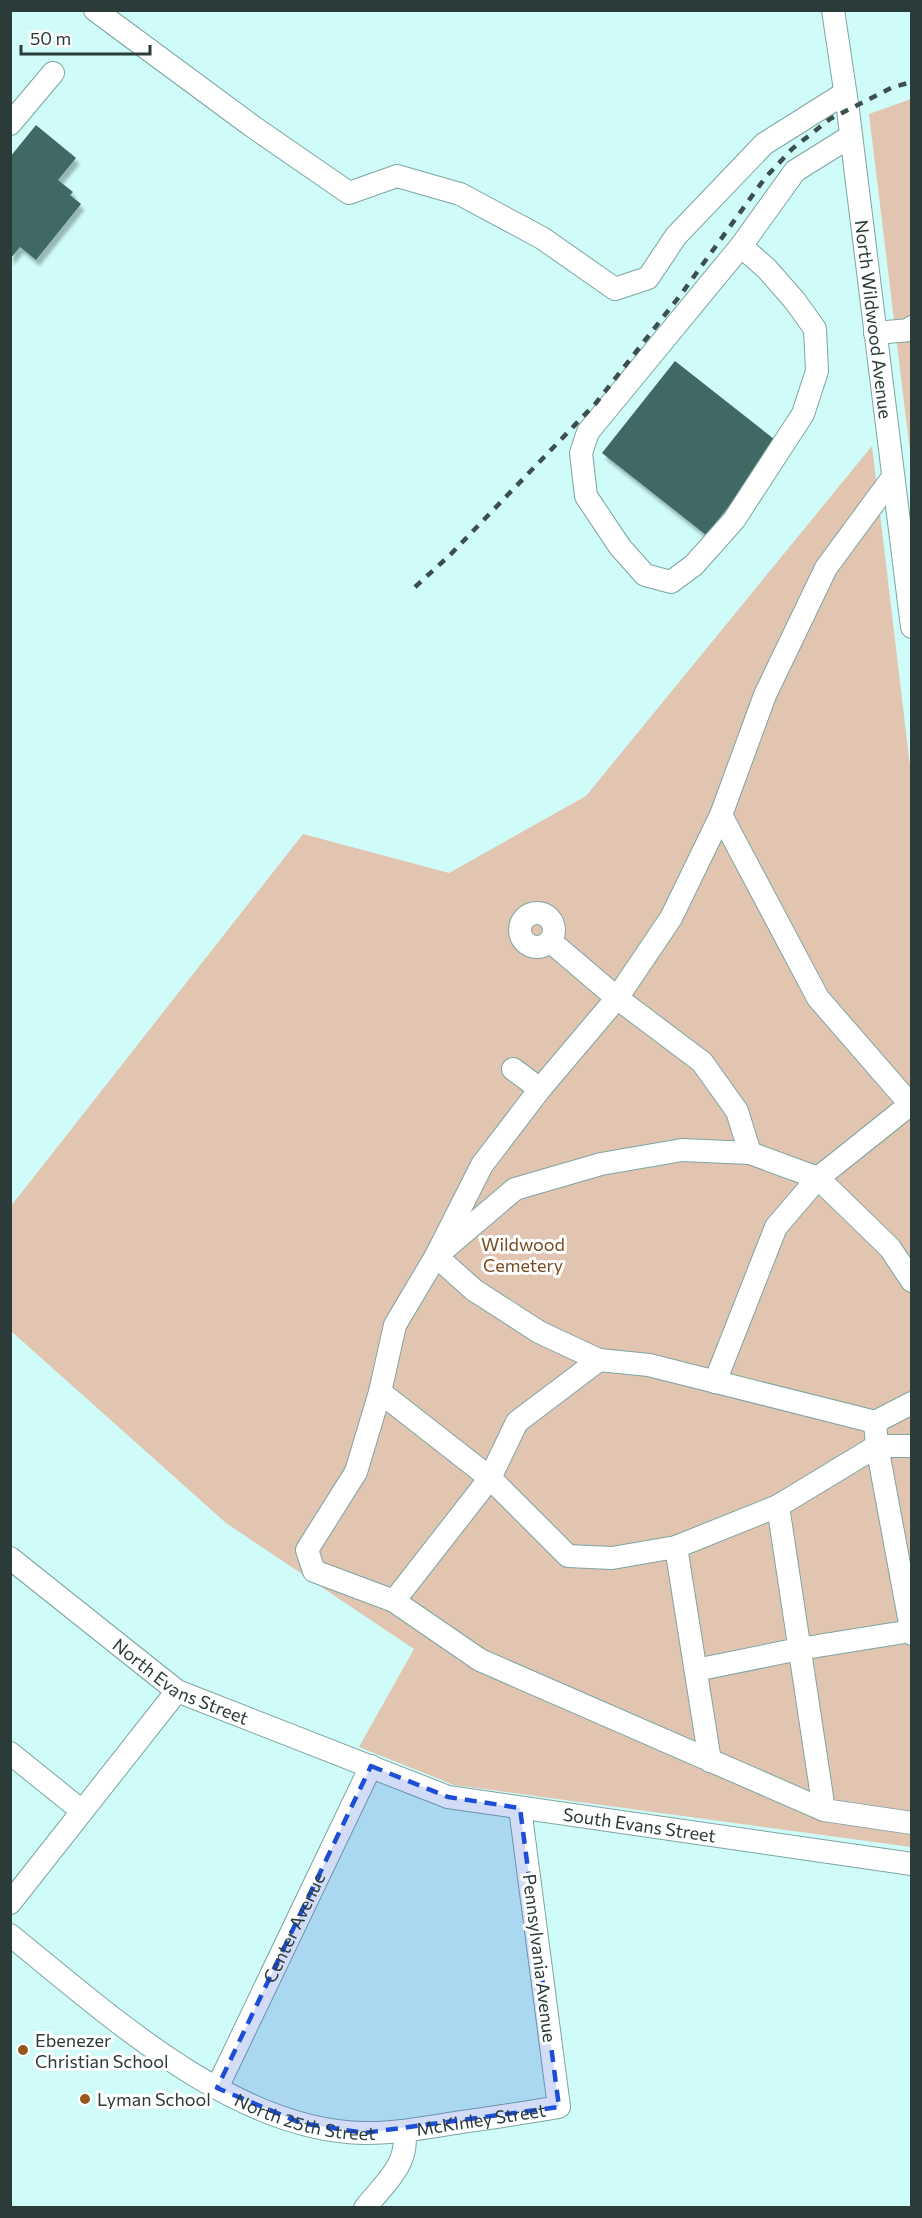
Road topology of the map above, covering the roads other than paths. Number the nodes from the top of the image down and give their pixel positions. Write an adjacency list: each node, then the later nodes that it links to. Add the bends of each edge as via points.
1 (95, 10): 4 (street, via 349,193 397,176 460,194 542,238 615,289 648,278 676,236 764,144)
2 (833, 10): 4 (street, North Wildwood Avenue)
3 (53, 72): 5 (street)
4 (845, 93): 6 (street, North Wildwood Avenue)
5 (10, 124)
6 (851, 136): 7 (street, via 795,171); 9 (street, North Wildwood Avenue)
7 (741, 246): 7 (street, via 588,432 580,453 586,496 620,547 645,575 670,582 694,565 734,520 803,414 817,371 815,329 767,268)
8 (911, 330): 9 (street)
9 (875, 333): 10 (street, North Wildwood Avenue)
10 (893, 477): 11 (street, North Wildwood Avenue); 12 (street, via 826,568 765,695)
11 (912, 627)
12 (721, 815): 14 (street, via 671,918); 17 (street, via 818,998)
13 (550, 941): 14 (street)
14 (617, 998): 16 (street); 18 (street, via 702,1062 736,1111)
15 (513, 1069): 16 (street)
16 (540, 1089): 20 (street, via 482,1165)
17 (911, 1104): 19 (street)
18 (750, 1154): 19 (street); 20 (street, via 682,1150 601,1164 515,1189)
19 (818, 1178): 21 (street, via 890,1248); 23 (street, via 776,1227)
20 (436, 1256): 22 (street, via 474,1290 539,1332); 24 (street, via 395,1325)
21 (912, 1281)
22 (599, 1360): 23 (street, via 649,1365); 29 (street, via 517,1422)
23 (715, 1382): 26 (street)
24 (380, 1392): 29 (street); 33 (street, via 356,1472 307,1550 314,1571)
25 (911, 1403): 26 (street)
26 (875, 1422): 27 (street)
27 (877, 1446): 28 (street); 30 (street); 34 (street)
28 (912, 1446)
29 (490, 1478): 31 (street, via 568,1556 612,1558); 33 (street)
30 (778, 1506): 31 (street); 35 (street)
31 (676, 1547): 36 (street)
32 (10, 1558): 37 (street, North Evans Street)
33 (394, 1601): 39 (street, via 480,1660)
34 (911, 1633): 35 (street)
35 (800, 1649): 36 (street); 42 (street)
36 (696, 1670): 39 (street)
37 (177, 1691): 40 (street, North Evans Street); 43 (street)
38 (10, 1753): 43 (street)
39 (710, 1761): 42 (street)
40 (371, 1766): 41 (street, South Evans Street, via 448,1797); 48 (street, Center Avenue)
41 (520, 1808): 45 (street, South Evans Street); 49 (street, Pennsylvania Avenue)
42 (824, 1810): 44 (street)
43 (82, 1811): 46 (street)
44 (912, 1823)
45 (912, 1864)
46 (10, 1903)
47 (10, 1935): 48 (street, North 25th Street, via 136,2035)
48 (217, 2088): 50 (street, North 25th Street, via 302,2123 364,2133)
49 (559, 2107): 50 (street, McKinley Street)
50 (404, 2131): 51 (street, via 401,2163)
51 (365, 2208)

